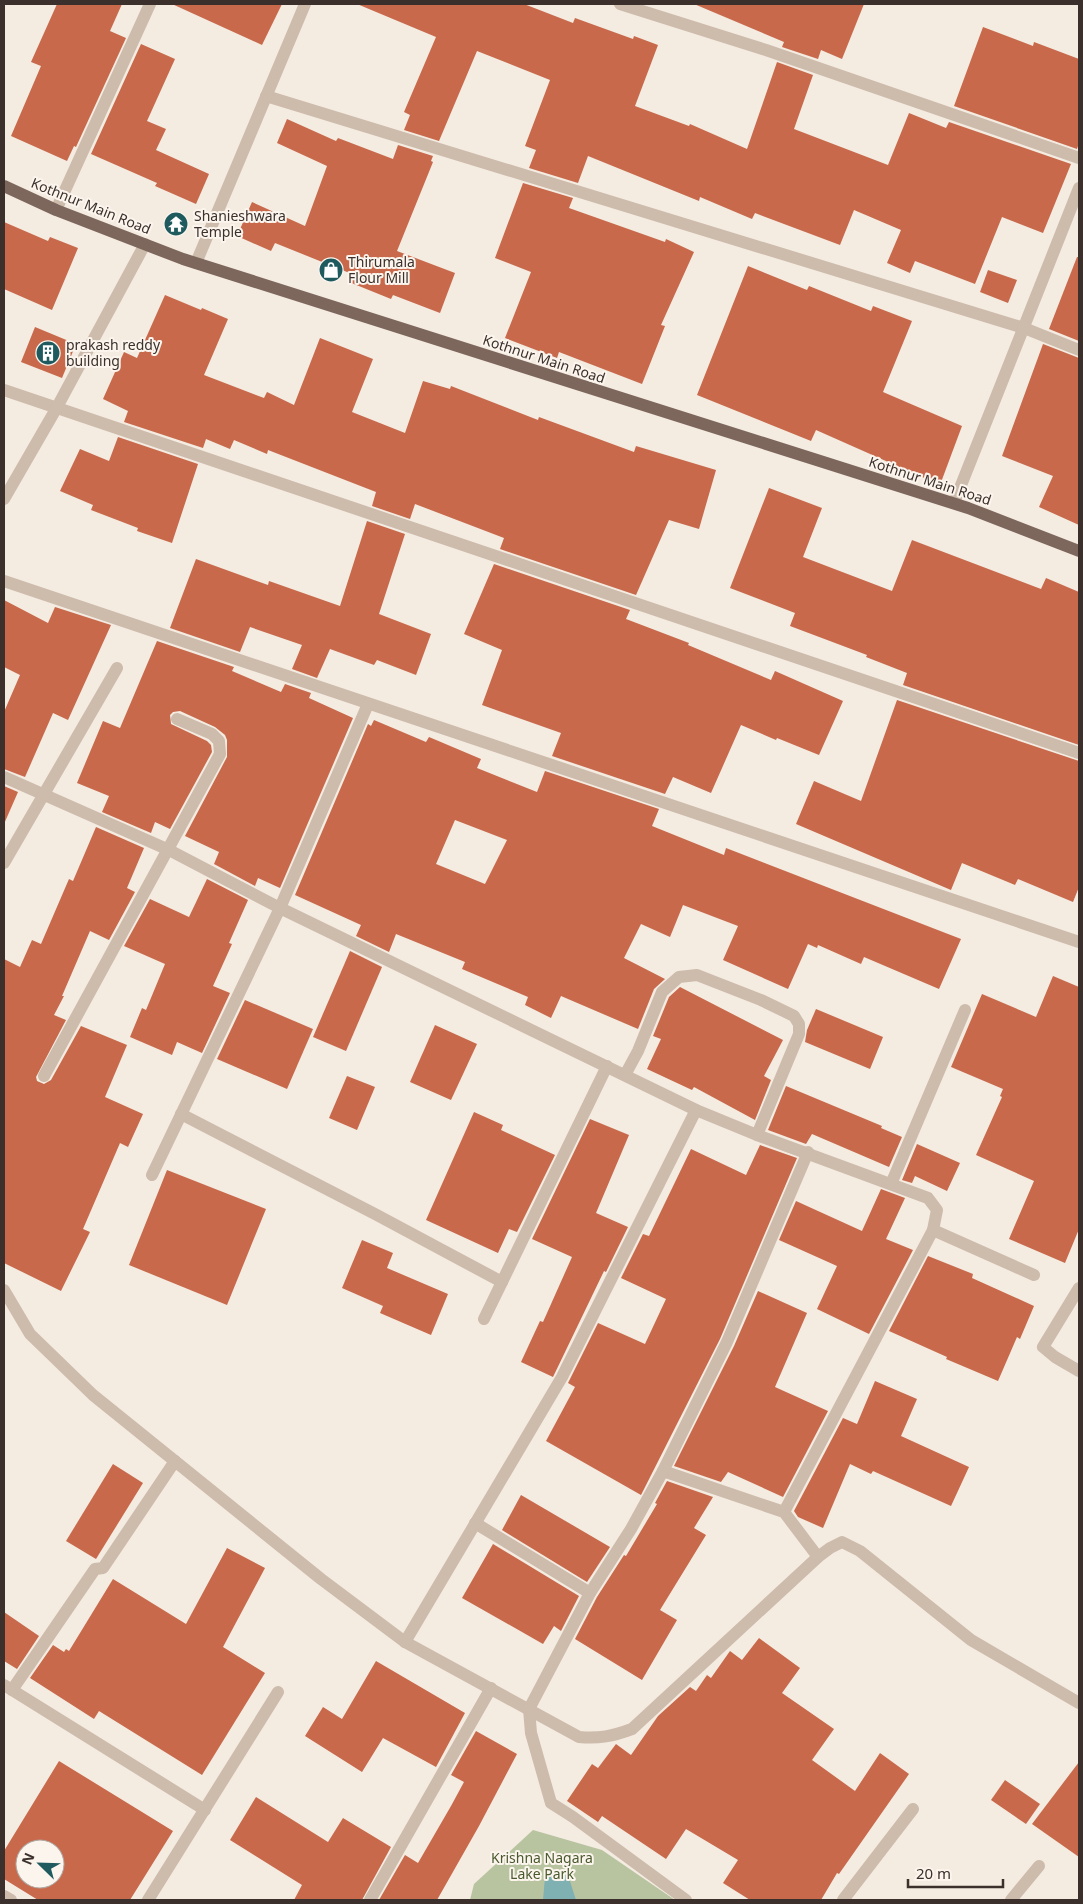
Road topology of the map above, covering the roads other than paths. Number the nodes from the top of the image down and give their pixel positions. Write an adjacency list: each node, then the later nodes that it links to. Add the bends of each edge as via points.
1 (150, 4): 8 (street)
2 (305, 4): 4 (street)
3 (620, 4): 5 (street, via 766,50)
4 (266, 96): 10 (street); 11 (street)
5 (1079, 158)
6 (4, 186): 8 (main road, Kothnur Main Road)
7 (1079, 188): 11 (street)
8 (56, 210): 9 (main road, Kothnur Main Road)
9 (145, 244): 10 (main road, Kothnur Main Road); 14 (street)
10 (196, 263): 16 (main road, Kothnur Main Road)
11 (1024, 328): 12 (street); 16 (street)
12 (1079, 350)
13 (4, 390): 14 (street)
14 (56, 409): 15 (street); 22 (street)
15 (4, 499)
16 (954, 503): 17 (main road, Kothnur Main Road)
17 (1079, 551)
18 (4, 581): 20 (street)
19 (117, 668): 24 (street)
20 (368, 704): 27 (street); 28 (street)
21 (177, 719): 25 (street, via 212,734 219,741 220,754)
22 (1079, 753)
23 (4, 777): 24 (street)
24 (42, 795): 25 (street); 26 (street)
25 (169, 850): 27 (street); 32 (street)
26 (4, 863)
27 (280, 908): 30 (street); 34 (street)
28 (1079, 942)
29 (965, 1010): 38 (street)
30 (607, 1066): 31 (street); 41 (street)
31 (625, 1075): 33 (street); 35 (street, via 662,992 679,977 697,975 761,1000 794,1016 799,1024 799,1034)
32 (44, 1076)
33 (696, 1110): 35 (street); 49 (street, via 562,1377)
34 (181, 1114): 37 (street); 41 (street)
35 (757, 1135): 36 (street)
36 (808, 1152): 38 (street); 47 (street, via 727,1342)
37 (152, 1175)
38 (892, 1184): 39 (street, via 928,1198 936,1210)
39 (933, 1230): 40 (street); 48 (street)
40 (1034, 1275)
41 (502, 1282): 44 (street)
42 (1079, 1288): 45 (street, via 1043,1347)
43 (4, 1290): 46 (street, via 30,1334 93,1395)
44 (484, 1319)
45 (1079, 1371)
46 (175, 1461): 52 (street); 53 (street, via 103,1568 95,1569)
47 (663, 1471): 48 (street); 51 (street)
48 (784, 1512): 50 (street)
49 (475, 1523): 51 (street); 52 (street)
50 (818, 1557): 56 (street, via 842,1542 860,1551 971,1640); 57 (street, via 632,1729 611,1737 579,1738)
51 (590, 1593): 57 (street)
52 (405, 1642): 54 (street)
53 (8, 1687): 59 (street)
54 (491, 1688): 57 (street); 64 (street)
55 (278, 1692): 59 (street)
56 (1079, 1703)
57 (529, 1709): 65 (street, via 531,1733 551,1803)
58 (913, 1809): 66 (street)
59 (205, 1810): 63 (street)
60 (1039, 1866): 67 (street)
61 (4, 1896): 62 (street)
62 (11, 1900)
63 (148, 1900)
64 (370, 1900)
65 (686, 1900)
66 (843, 1900)
67 (1011, 1900)

